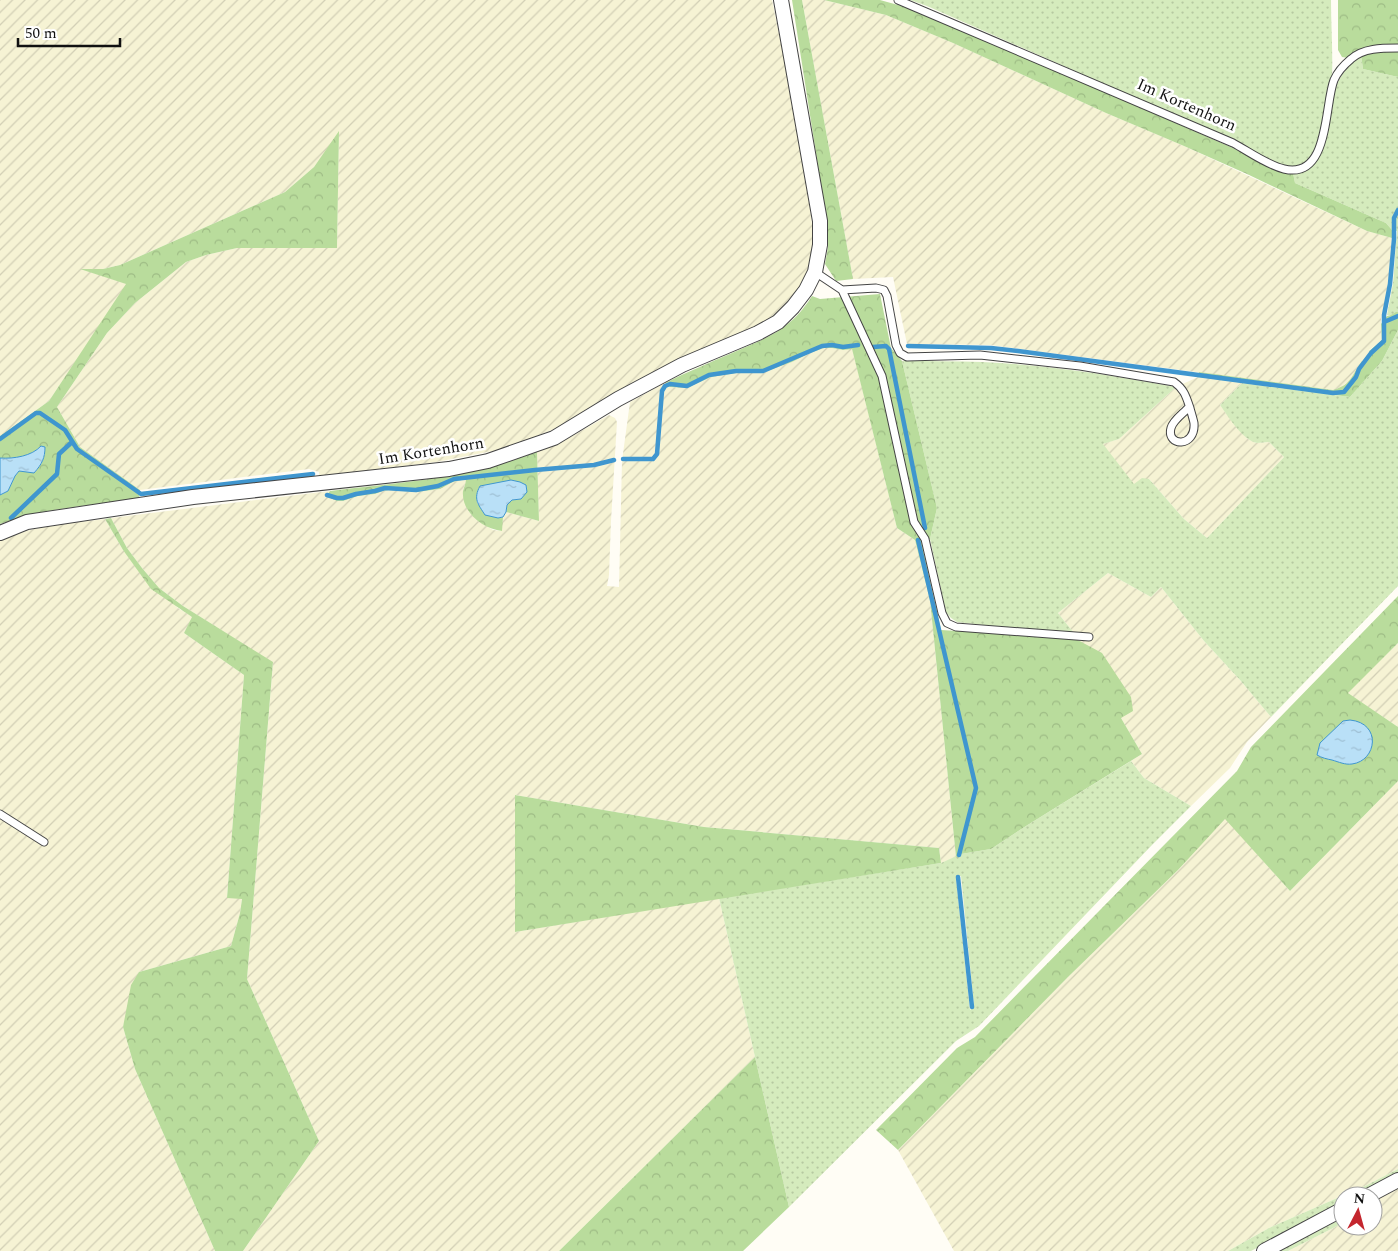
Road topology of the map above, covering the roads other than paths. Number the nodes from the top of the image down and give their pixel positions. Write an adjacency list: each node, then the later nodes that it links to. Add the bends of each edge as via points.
1 (781, 0): 4 (street, Im Kortenhorn, via 820,221)
2 (898, 0): 3 (lane, Im Kortenhorn, via 1233,143 1272,164 1295,170 1311,162 1319,150 1334,79 1360,53 1377,48)
3 (1398, 48)
4 (815, 272): 5 (lane); 7 (street, Im Kortenhorn, via 806,290 778,322 682,365 554,438 520,451 449,468 193,497 27,522)
5 (842, 290): 6 (lane, via 884,290 896,345 907,357 980,355 1080,366 1174,382 1182,388); 8 (lane, via 882,376 914,522 925,539 947,623 956,627)
6 (1189, 407): 6 (lane, via 1171,428 1171,434 1178,442 1189,439 1194,432)
7 (0, 533)
8 (1089, 637)
9 (0, 814): 10 (lane)
10 (44, 842)
11 (1398, 1180): 12 (street)
12 (1383, 1188)
13 (1333, 1214): 14 (street)
14 (1264, 1251)

